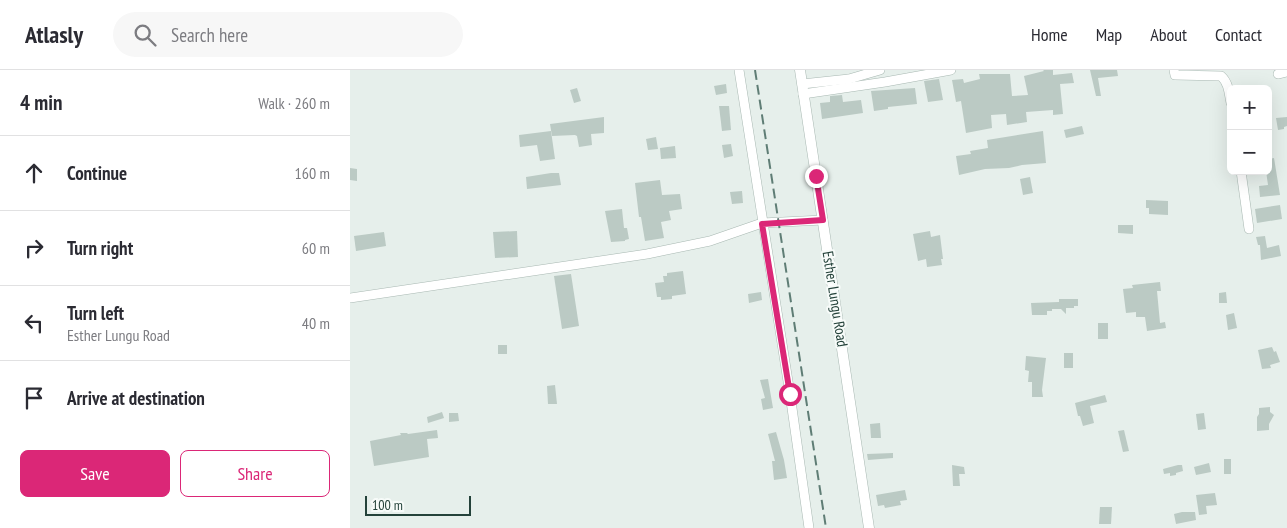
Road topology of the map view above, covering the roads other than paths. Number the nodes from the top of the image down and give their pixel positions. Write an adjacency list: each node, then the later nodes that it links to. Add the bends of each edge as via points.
1 (738, 70): 10 (street)
2 (800, 70): 7 (street, Esther Lungu Road)
3 (880, 70): 7 (street)
4 (951, 70): 7 (street, via 885,82)
5 (1174, 70): 6 (street, via 1175,75 1221,76)
6 (1228, 85)
7 (803, 89): 9 (street, Esther Lungu Road)
8 (1242, 175): 11 (street)
9 (823, 220): 10 (street); 14 (street, Esther Lungu Road)
10 (762, 224): 12 (street, via 710,241 647,254); 13 (street)
11 (1249, 229)
12 (350, 298)
13 (809, 528)
14 (869, 528)

